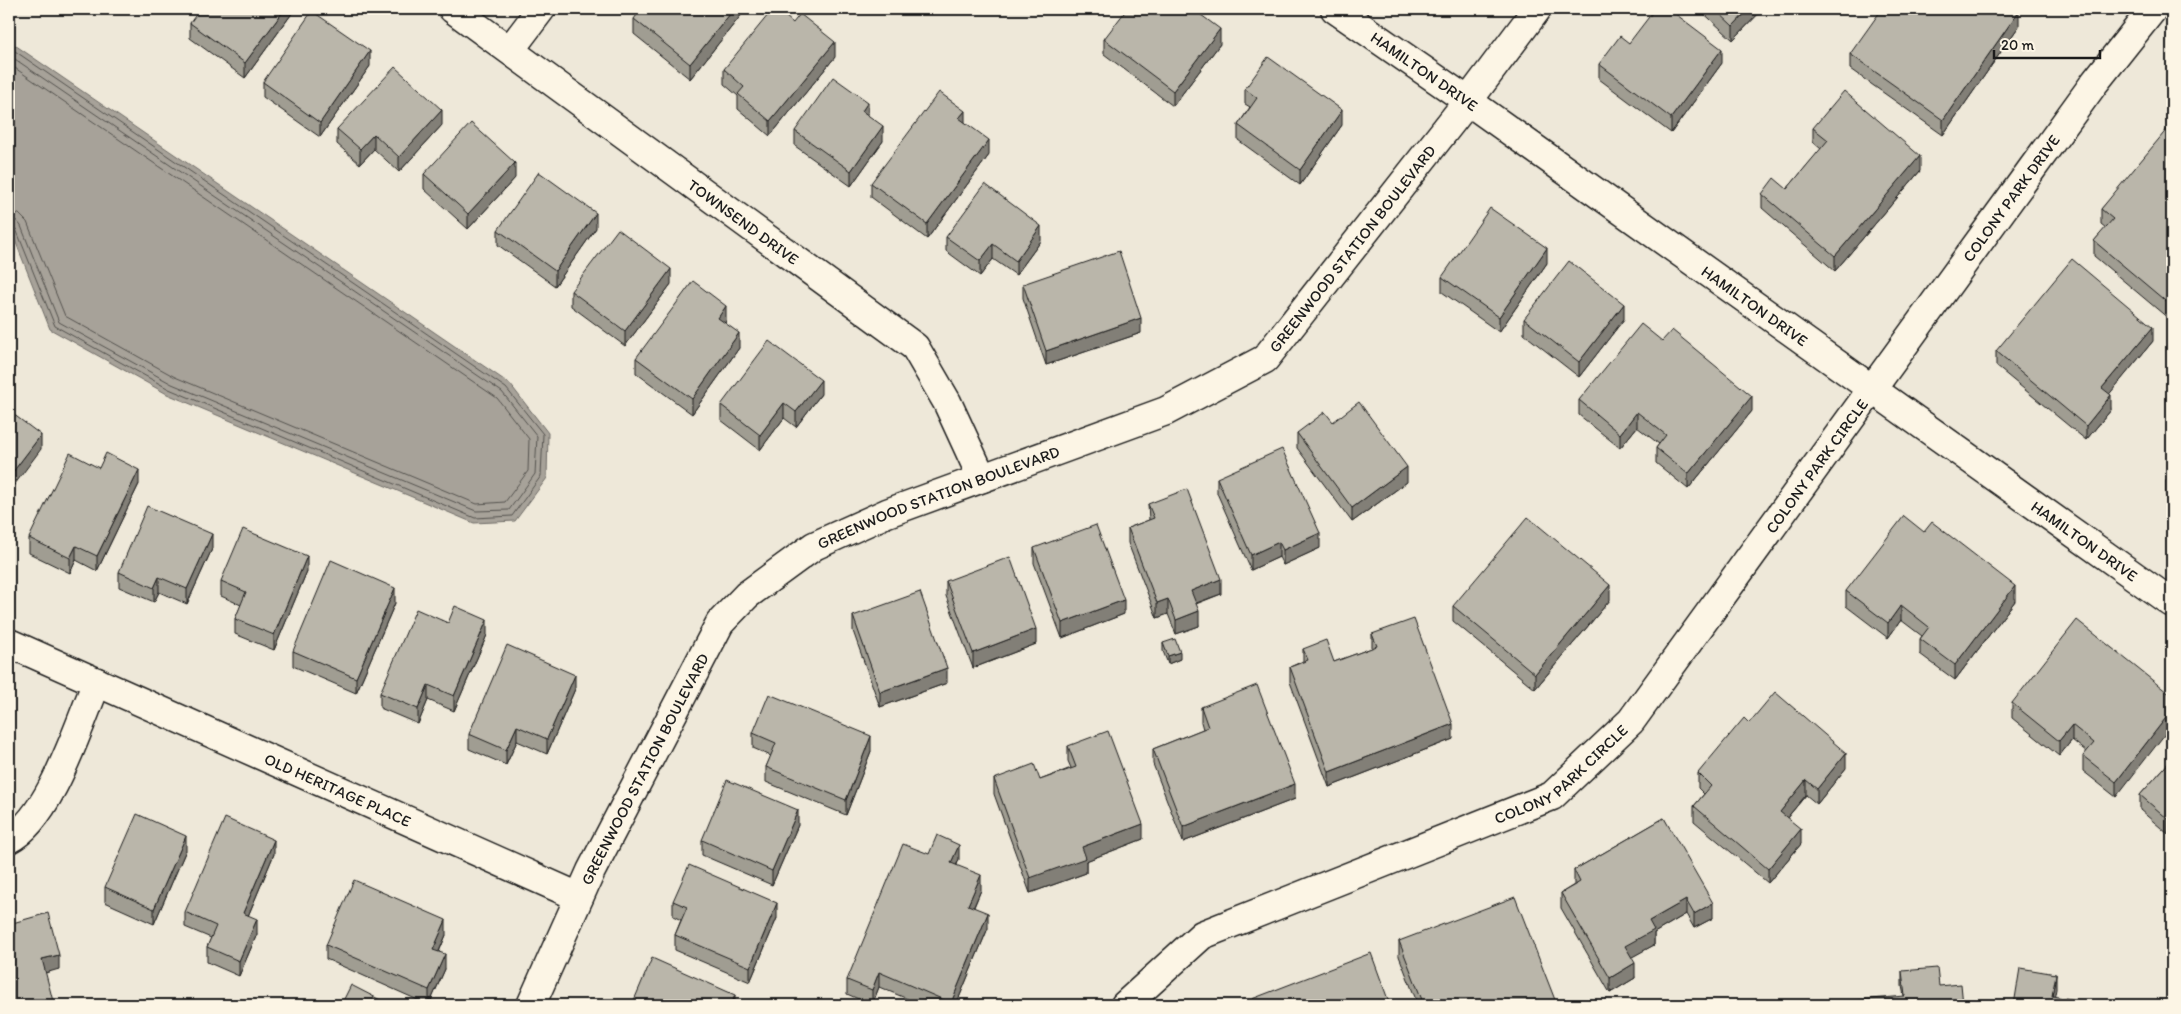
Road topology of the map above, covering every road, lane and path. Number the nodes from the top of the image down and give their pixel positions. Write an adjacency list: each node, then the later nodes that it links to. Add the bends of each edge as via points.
1 (453, 9): 6 (street, TOWNSEND DRIVE)
2 (540, 9): 6 (street)
3 (1335, 9): 7 (street, HAMILTON DRIVE)
4 (1537, 9): 7 (street, GREENWOOD STATION BOULEVARD)
5 (2153, 9): 8 (street, COLONY PARK DRIVE, via 2095,82)
6 (510, 50): 9 (street, TOWNSEND DRIVE, via 915,348 947,402)
7 (1468, 101): 8 (street, HAMILTON DRIVE); 9 (street, GREENWOOD STATION BOULEVARD, via 1265,358 1166,411)
8 (1873, 390): 10 (street, HAMILTON DRIVE); 16 (street, COLONY PARK CIRCLE, via 1631,721 1552,796 1202,935)
9 (982, 478): 14 (street, GREENWOOD STATION BOULEVARD, via 887,513 814,546 747,595 720,623)
10 (2172, 603)
11 (9, 643): 12 (street, OLD HERITAGE PLACE)
12 (97, 682): 13 (street, via 46,800 19,834); 14 (street, OLD HERITAGE PLACE)
13 (9, 839)
14 (579, 897): 15 (street, GREENWOOD STATION BOULEVARD)
15 (531, 1005)
16 (1124, 1005)

